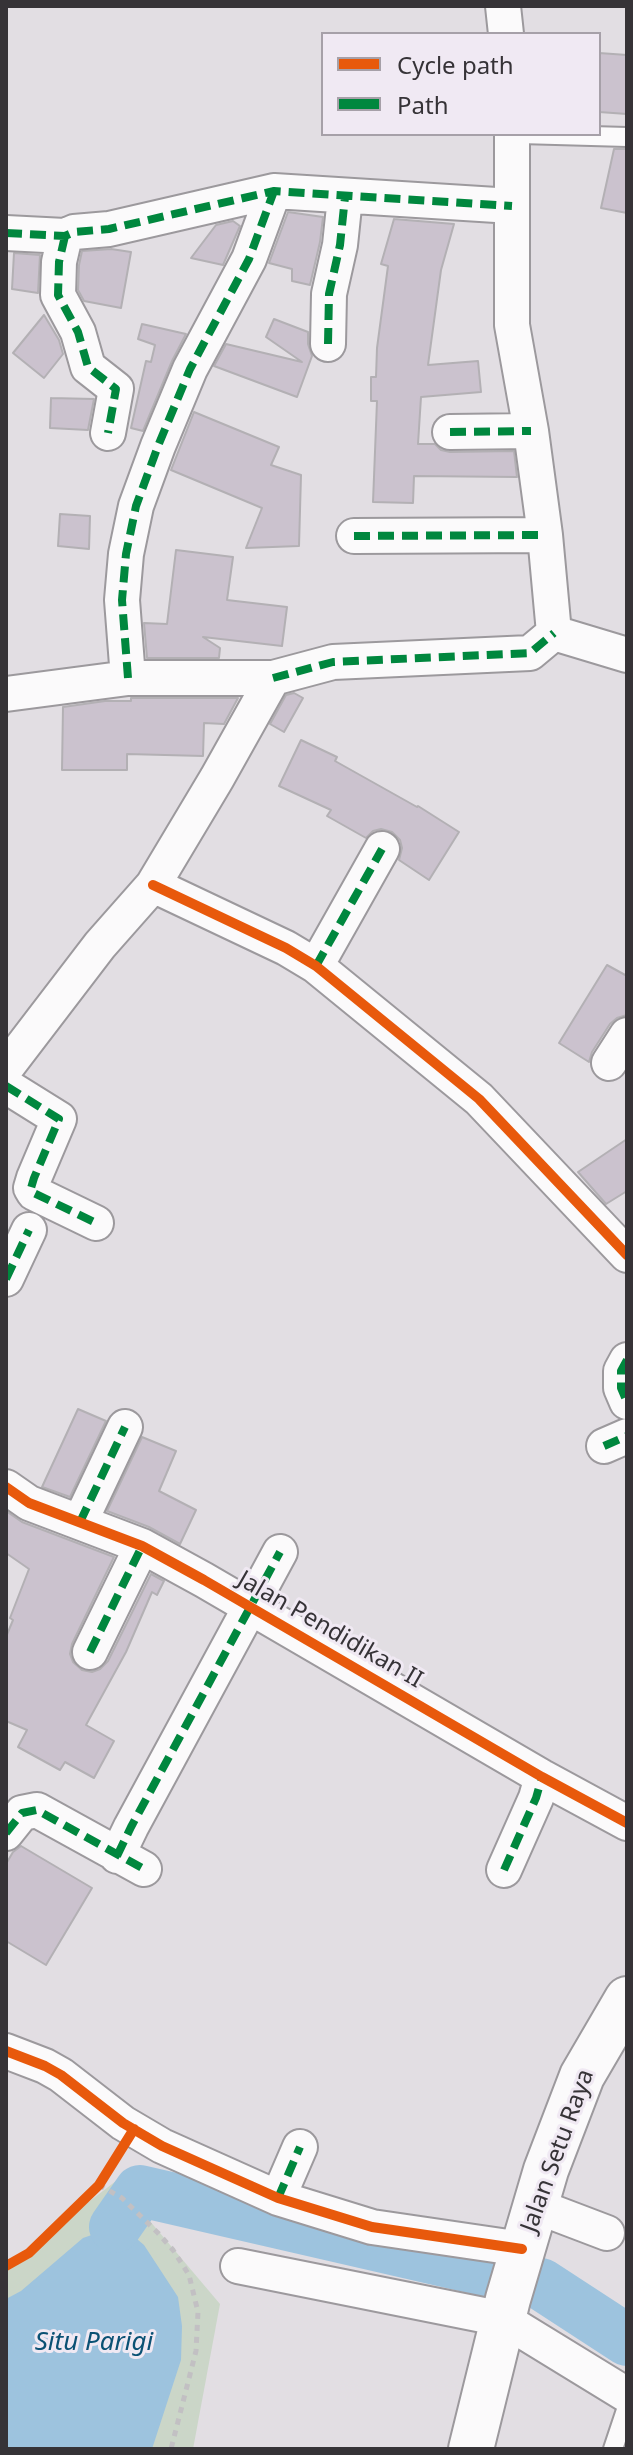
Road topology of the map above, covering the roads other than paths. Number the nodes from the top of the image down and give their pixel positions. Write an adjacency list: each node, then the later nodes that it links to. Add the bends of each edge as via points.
1 (503, 6): 2 (street)
2 (506, 32)
3 (512, 136): 8 (street)
4 (591, 136): 5 (lane)
5 (627, 137)
6 (274, 191): 7 (street); 10 (street); 19 (street, via 249,259 190,369 136,506 122,600)
7 (345, 197): 8 (street); 11 (street, via 329,294)
8 (512, 206): 12 (street, via 512,325)
9 (6, 233): 10 (street)
10 (65, 236): 14 (street, via 58,295 78,332 88,367 116,389)
11 (328, 344)
12 (531, 431): 13 (street); 15 (street)
13 (450, 432)
14 (108, 433)
15 (545, 535): 16 (street); 17 (street)
16 (354, 536)
17 (554, 633): 18 (street); 20 (street, via 530,653 333,662)
18 (627, 655)
19 (128, 678): 20 (street); 21 (street)
20 (273, 678): 23 (street)
21 (6, 694)
22 (382, 849): 24 (street)
23 (153, 885): 24 (street); 25 (street)
24 (316, 966): 29 (street, via 479,1099)
25 (6, 1068)
26 (6, 1086): 27 (street, via 59,1119 34,1178 34,1193)
27 (96, 1223)
28 (29, 1230): 30 (street)
29 (627, 1255)
30 (6, 1279)
31 (627, 1360): 32 (street, via 621,1388)
32 (627, 1402)
33 (125, 1427): 35 (street)
34 (6, 1487): 35 (street, Jalan Pendidikan II, via 29,1503)
35 (80, 1522): 36 (street, Jalan Pendidikan II)
36 (142, 1546): 38 (street, Jalan Pendidikan II); 39 (street)
37 (280, 1552): 38 (street)
38 (251, 1608): 40 (street, Jalan Pendidikan II); 42 (street, via 131,1827 131,1863 37,1810 22,1813)
39 (90, 1652)
40 (542, 1777): 41 (street, Jalan Pendidikan II); 43 (street)
41 (627, 1823)
42 (6, 1833)
43 (504, 1870)
44 (626, 2004): 48 (street, Jalan Setu Raya, via 582,2076)
45 (6, 2051): 47 (street, via 61,2075 162,2146)
46 (300, 2147): 47 (street)
47 (278, 2198): 51 (street, via 372,2227)
48 (536, 2206): 49 (street); 51 (street, Jalan Setu Raya)
49 (607, 2233)
50 (238, 2266): 51 (street)
51 (513, 2283): 52 (street); 54 (street, Jalan Setu Raya)
52 (627, 2395)
53 (627, 2407): 55 (lane)
54 (471, 2449)
55 (613, 2449)

